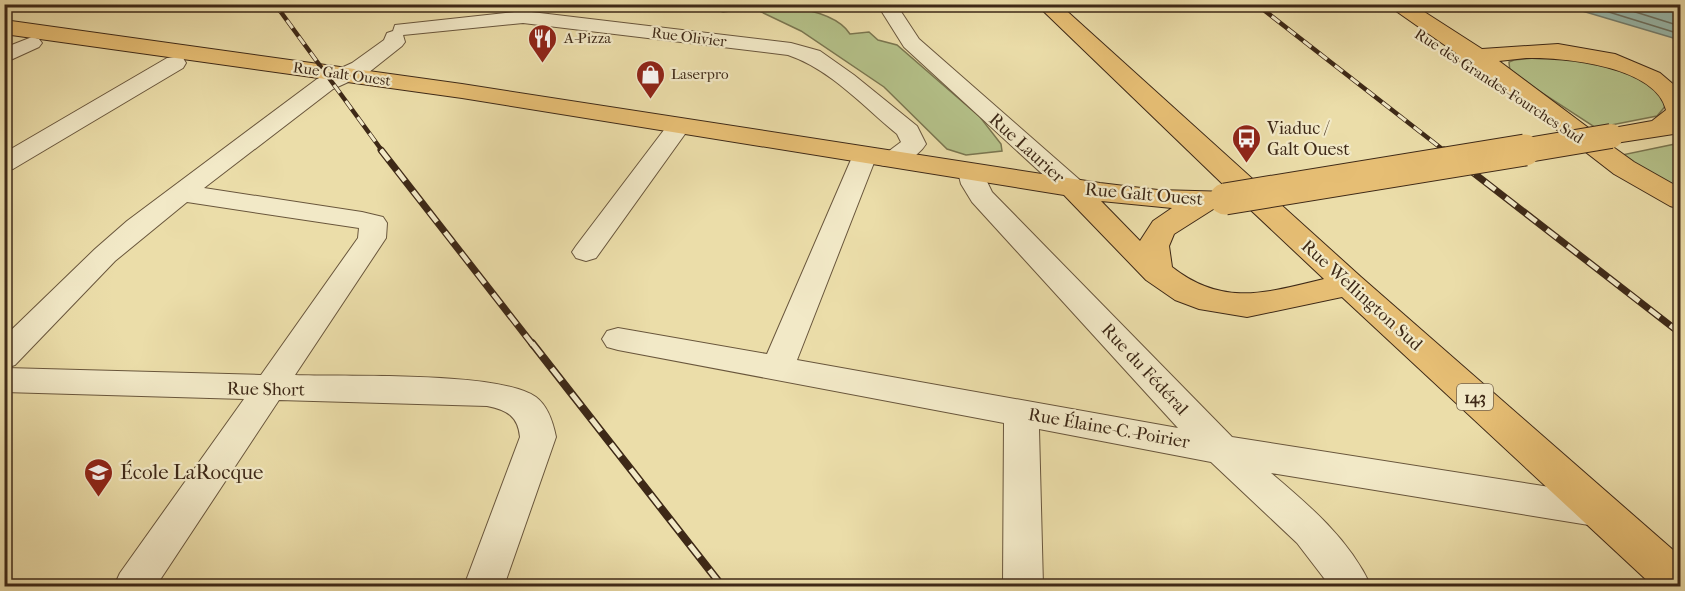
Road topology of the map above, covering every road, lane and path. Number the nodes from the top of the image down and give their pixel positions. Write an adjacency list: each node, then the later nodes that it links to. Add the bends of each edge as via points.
1 (602, 4): 6 (street)
2 (886, 4): 21 (street, Rue Laurier, via 911,43)
3 (1046, 4): 25 (main road, Rue Wellington Sud / 143)
4 (1372, 4): 10 (main road, Rue des Grandes-Fourches Sud)
5 (1396, 4): 10 (main road, Rue des Grandes-Fourches Sud)
6 (580, 24): 14 (street, Rue Olivier, via 523,17 399,26 395,42 360,68); 18 (street, Rue Olivier, via 803,52 846,80 913,137 914,144 909,149)
7 (4, 27): 14 (main road, Rue Galt Ouest)
8 (4, 39): 9 (main road, Rue Galt Ouest)
9 (32, 43): 11 (street); 12 (main road, Rue Galt Ouest)
10 (1463, 53): 13 (main road, via 1524,41 1559,43 1616,55); 16 (main road, via 1560,51 1626,65 1656,81 1677,102 1679,112); 17 (main road, Rue des Grandes-Fourches Sud)
11 (4, 57)
12 (175, 63): 14 (main road, Rue Galt Ouest); 19 (street)
13 (1680, 78)
14 (333, 79): 15 (main road, Rue Galt Ouest, via 450,102); 22 (street)
15 (678, 128): 18 (main road, Rue Galt Ouest); 26 (street)
16 (1673, 129): 17 (main road, Rue Galt Ouest)
17 (1603, 142): 23 (main road, Rue Galt Ouest, bridge); 24 (main road, Rue des Grandes-Fourches Sud, via 1646,182)
18 (878, 158): 20 (main road, Rue Galt Ouest); 32 (street)
19 (4, 164)
20 (971, 172): 21 (main road, Rue Galt Ouest); 36 (street, Rue du Fédéral, via 981,196)
21 (1072, 188): 23 (main road, Rue Galt Ouest, via 1158,199); 27 (main road, Rue Laurier)
22 (182, 193): 31 (street, via 105,255); 34 (street, via 373,223 372,238)
23 (1215, 200): 27 (main road, via 1170,221 1160,232 1151,254)
24 (1680, 200)
25 (1284, 224): 28 (main road, Rue Wellington Sud / 143); 29 (main road, via 1297,259 1292,277 1285,286)
26 (586, 252)
27 (1157, 273): 29 (main road, Rue Laurier, via 1198,298 1237,306)
28 (1349, 285): 29 (main road, Rue Laurier); 37 (main road, Rue Wellington Sud / 143)
29 (1255, 304)
30 (618, 339): 32 (street, Rue Élaine-C.-Poirier)
31 (4, 357)
32 (778, 368): 35 (street, Rue Élaine-C.-Poirier)
33 (4, 380): 34 (street, Rue Short)
34 (269, 389): 39 (street); 40 (street, Rue Short, via 488,393 524,406 537,422 538,437)
35 (1021, 411): 36 (street, Rue Élaine-C.-Poirier); 41 (street)
36 (1220, 448): 37 (street, Rue Élaine-C.-Poirier); 42 (street, Rue du Fédéral, via 1315,538 1343,568)
37 (1601, 511): 38 (main road, Rue Wellington Sud / 143)
38 (1680, 582)
39 (134, 586)
40 (484, 586)
41 (1023, 586)
42 (1351, 586)

